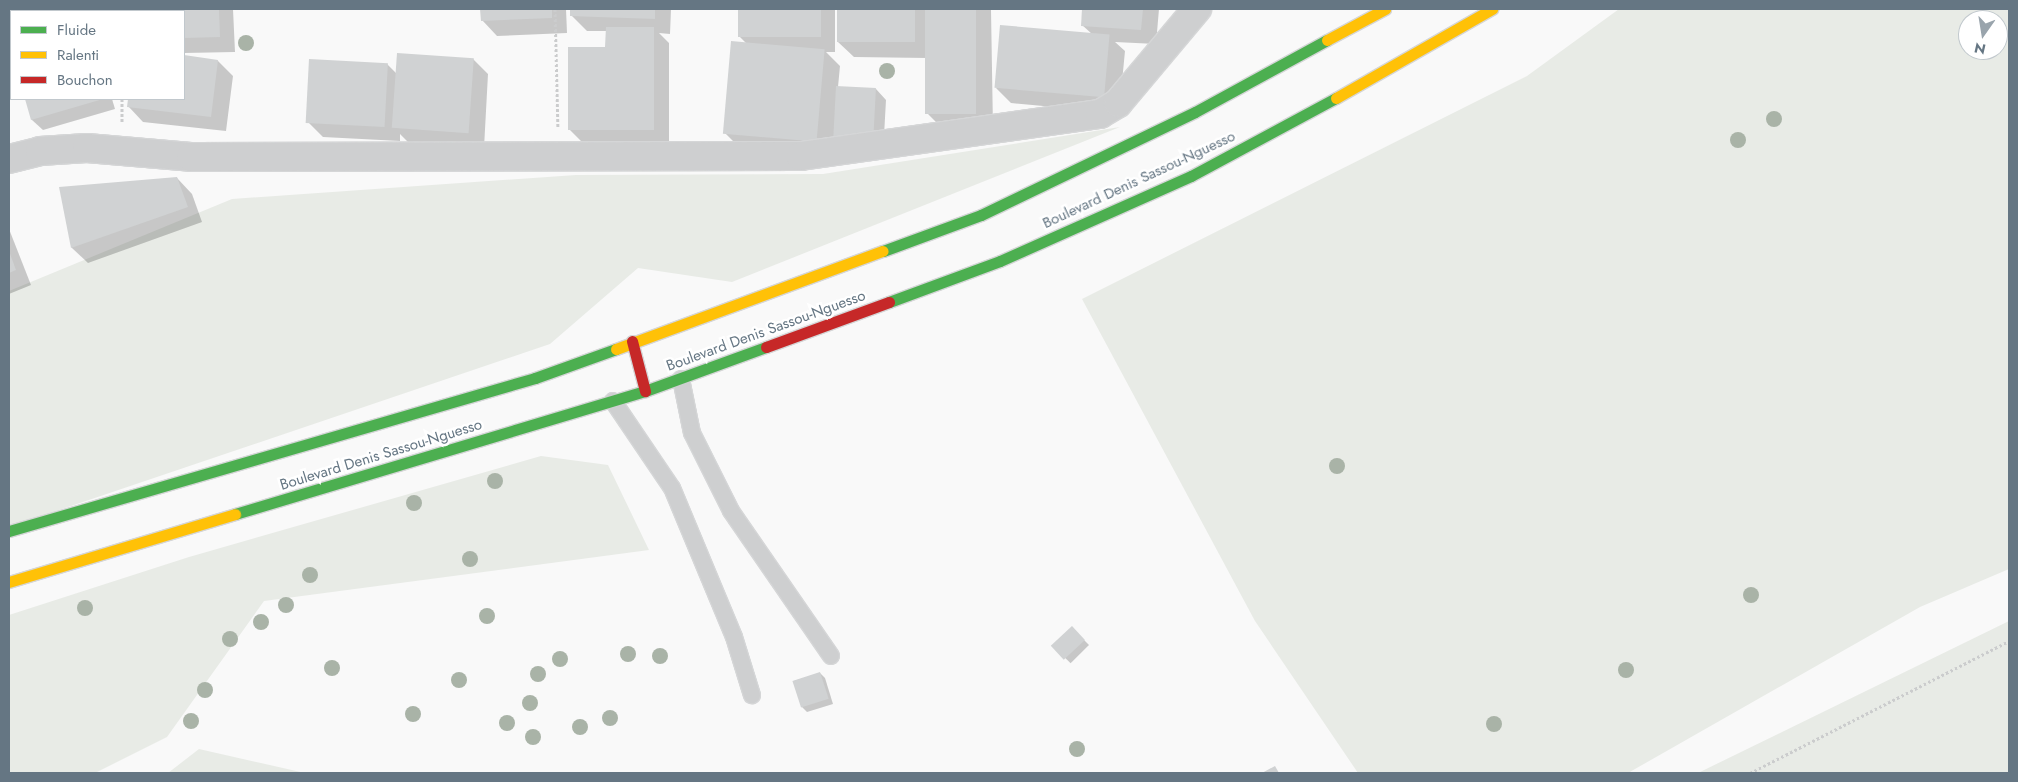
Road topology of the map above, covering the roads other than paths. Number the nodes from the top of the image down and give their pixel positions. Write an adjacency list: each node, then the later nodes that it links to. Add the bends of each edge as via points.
1 (1197, 9): 4 (street, via 1118,103 1100,114 801,156 191,157 87,148 40,151)
2 (1385, 9): 5 (main road, Boulevard Denis Sassou-Nguesso, via 1195,112 982,216)
3 (1492, 9): 6 (main road, Boulevard Denis Sassou-Nguesso, via 1374,78 1191,176 1000,261)
4 (9, 159)
5 (632, 341): 7 (main road); 9 (main road, Boulevard Denis Sassou-Nguesso, via 535,378)
6 (681, 379): 7 (main road, Boulevard Denis Sassou-Nguesso); 11 (lane, via 692,433 731,511)
7 (645, 391): 8 (main road, Boulevard Denis Sassou-Nguesso)
8 (614, 401): 10 (main road, Boulevard Denis Sassou-Nguesso); 12 (lane, via 672,488 734,638)
9 (9, 531)
10 (9, 582)
11 (831, 656)
12 (752, 695)

